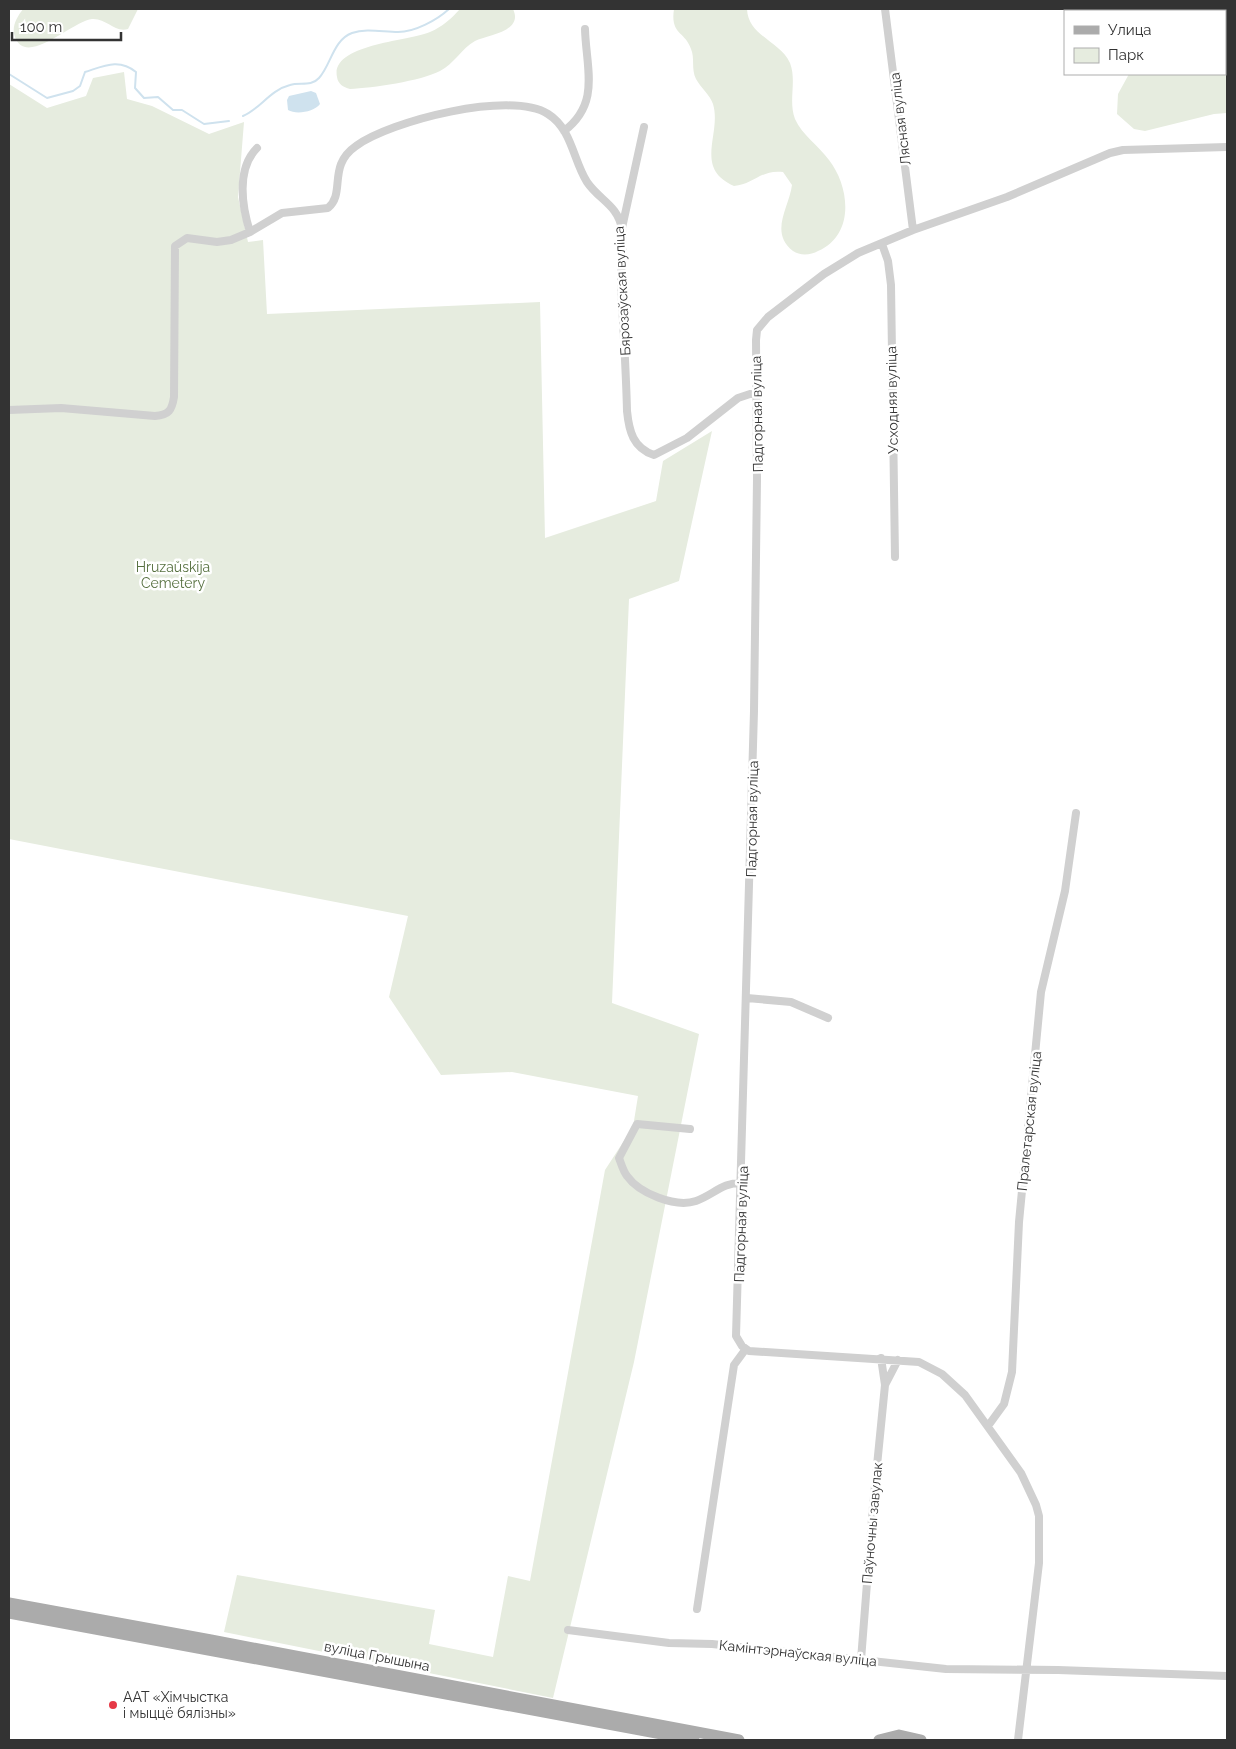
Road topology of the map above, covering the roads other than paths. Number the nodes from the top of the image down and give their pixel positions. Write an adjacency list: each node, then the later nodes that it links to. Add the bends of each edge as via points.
1 (885, 9): 8 (street, Лясная вуліца)
2 (585, 29): 4 (street, via 589,93 578,118)
3 (644, 126): 7 (street)
4 (564, 131): 7 (street, Бярозаўская вуліца, via 588,184 614,209); 9 (street, Бярозаўская вуліца, via 547,113 520,106 453,112 403,124 367,139 343,158 335,199 328,208 282,213)
5 (1227, 147): 8 (street, Падгорная вуліца, via 1110,153 1007,197)
6 (257, 148): 9 (street, via 246,163 243,187)
7 (622, 230): 11 (street, Бярозаўская вуліца, via 627,411 630,433 640,448 654,455 687,438 738,398)
8 (913, 230): 10 (street, Падгорная вуліца)
9 (250, 232): 12 (street, Бярозаўская вуліца, via 217,242 186,238 175,246 174,397 171,411 167,414 155,416 61,408)
10 (882, 244): 11 (street, Падгорная вуліца, via 844,261 761,323 756,340); 13 (street, Усходняя вуліца, via 891,286)
11 (756, 392): 15 (street, Падгорная вуліца, via 757,558)
12 (9, 410)
13 (896, 557)
14 (1076, 813): 23 (street, Пралетарская вуліца, via 1064,891 1042,992 1019,1222 1012,1372 1004,1404)
15 (747, 998): 16 (street, via 791,1002); 18 (street, Падгорная вуліца)
16 (828, 1018)
17 (690, 1129): 18 (street, via 637,1124 619,1158 626,1175 646,1192 684,1202 695,1201 731,1182)
18 (742, 1183): 19 (street, Падгорная вуліца, via 736,1330 738,1342)
19 (745, 1350): 20 (street); 25 (street, via 734,1364)
20 (884, 1359): 21 (street); 22 (street, Паўночны завулак)
21 (898, 1360): 22 (street, Паўночны завулак); 23 (street, via 919,1362 942,1374 960,1389)
22 (885, 1385): 28 (street, Паўночны завулак)
23 (988, 1426): 29 (street, via 1026,1481 1039,1516 1039,1563)
24 (9, 1604): 32 (main road, вуліца Грышына)
25 (697, 1609)
26 (9, 1613): 31 (main road, вуліца Грышына)
27 (568, 1630): 28 (street, Камінтэрнаўская вуліца, via 669,1643 712,1644)
28 (861, 1660): 29 (street, Камінтэрнаўская вуліца, via 946,1669)
29 (1028, 1671): 30 (street, Камінтэрнаўская вуліца); 35 (street)
30 (1227, 1676)
31 (694, 1740)
32 (738, 1740)
33 (879, 1740): 34 (main road, via 899,1735)
34 (921, 1740)
35 (1018, 1740)

